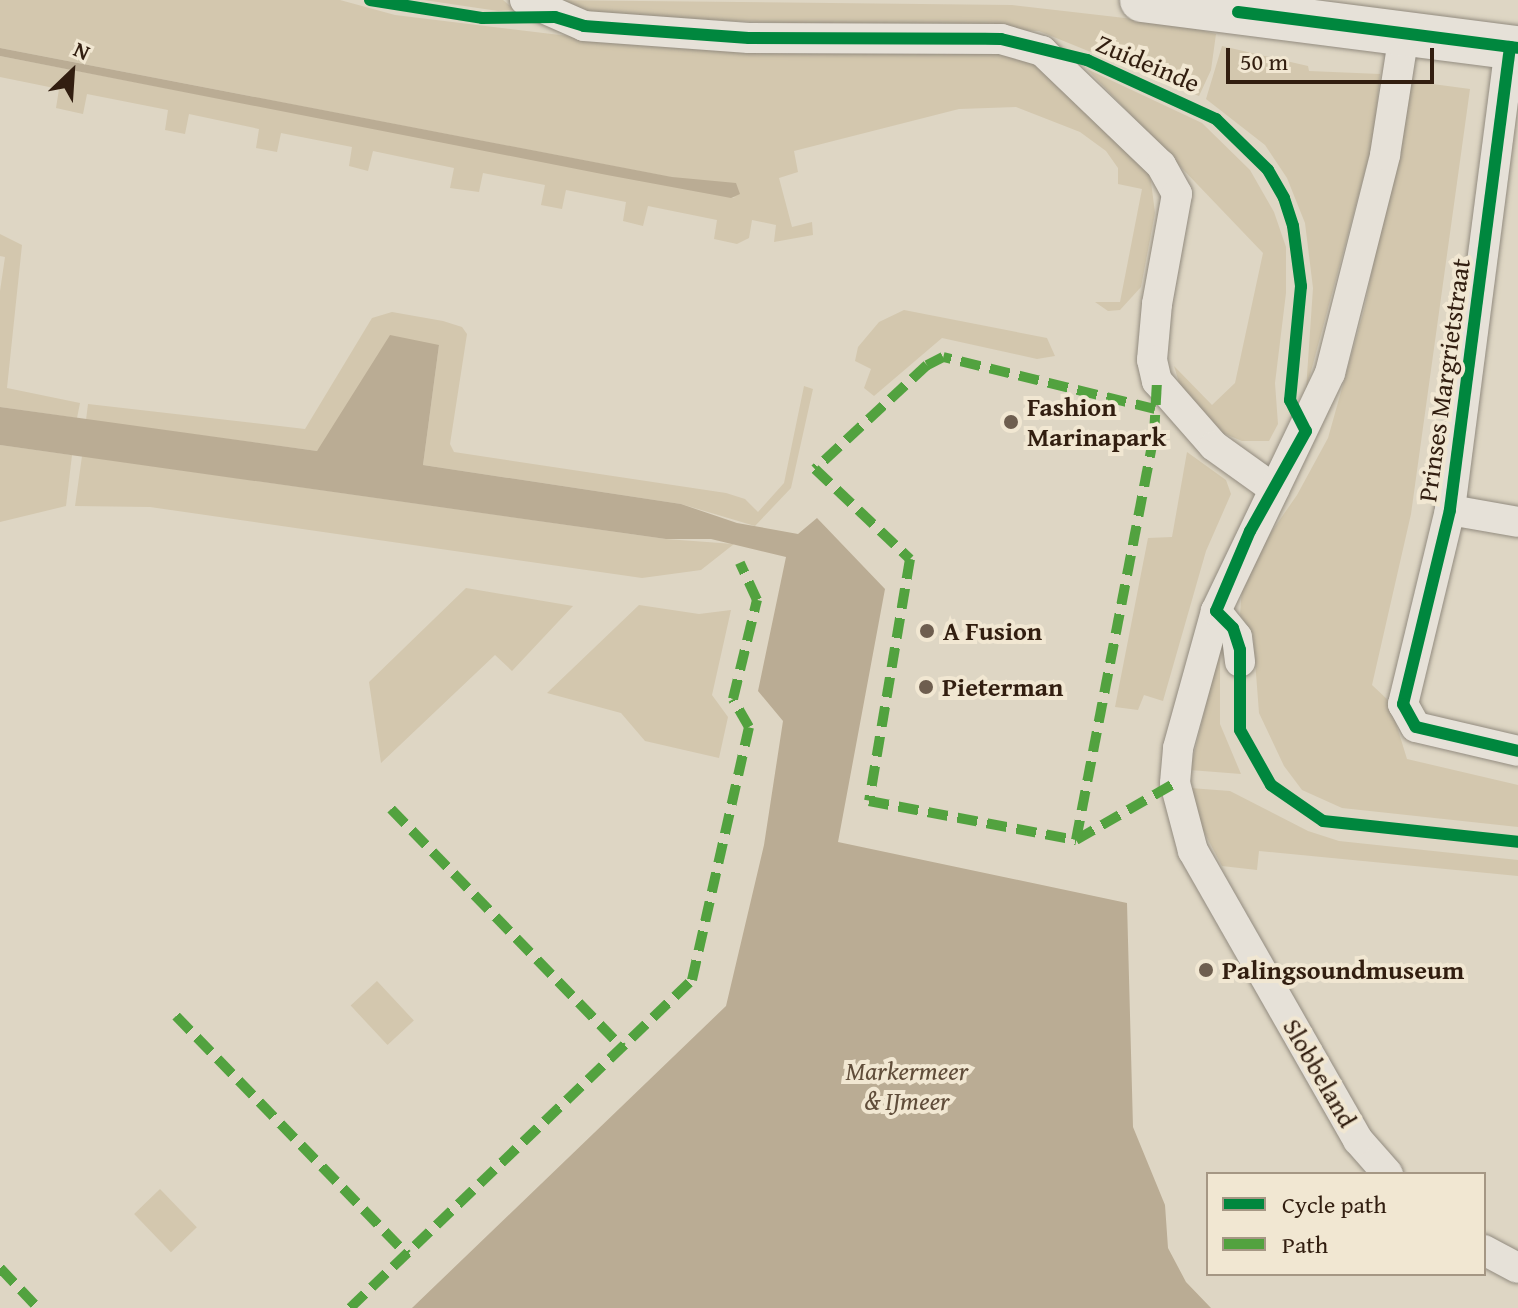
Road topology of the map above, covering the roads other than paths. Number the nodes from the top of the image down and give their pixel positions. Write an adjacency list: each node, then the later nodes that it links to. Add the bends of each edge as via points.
1 (525, 0): 5 (street, via 584,26 749,38 1001,39 1042,51 1155,159 1178,204 1157,304 1152,360 1157,381 1214,446)
2 (1142, 0): 3 (main road)
3 (1404, 33): 4 (main road); 5 (street, via 1385,155 1330,373)
4 (1514, 48): 6 (street, Prinses Margrietstraat)
5 (1274, 489): 8 (street)
6 (1450, 510): 7 (street); 10 (street, Prinses Margrietstraat, via 1403,704 1405,714 1416,727)
7 (1518, 522)
8 (1216, 611): 9 (street, via 1237,637); 11 (street, Slobbeland, via 1178,748 1177,803 1193,851 1358,1140)
9 (1240, 662)
10 (1518, 751)
11 (1386, 1172)
12 (1486, 1251): 13 (street)
13 (1518, 1268)

